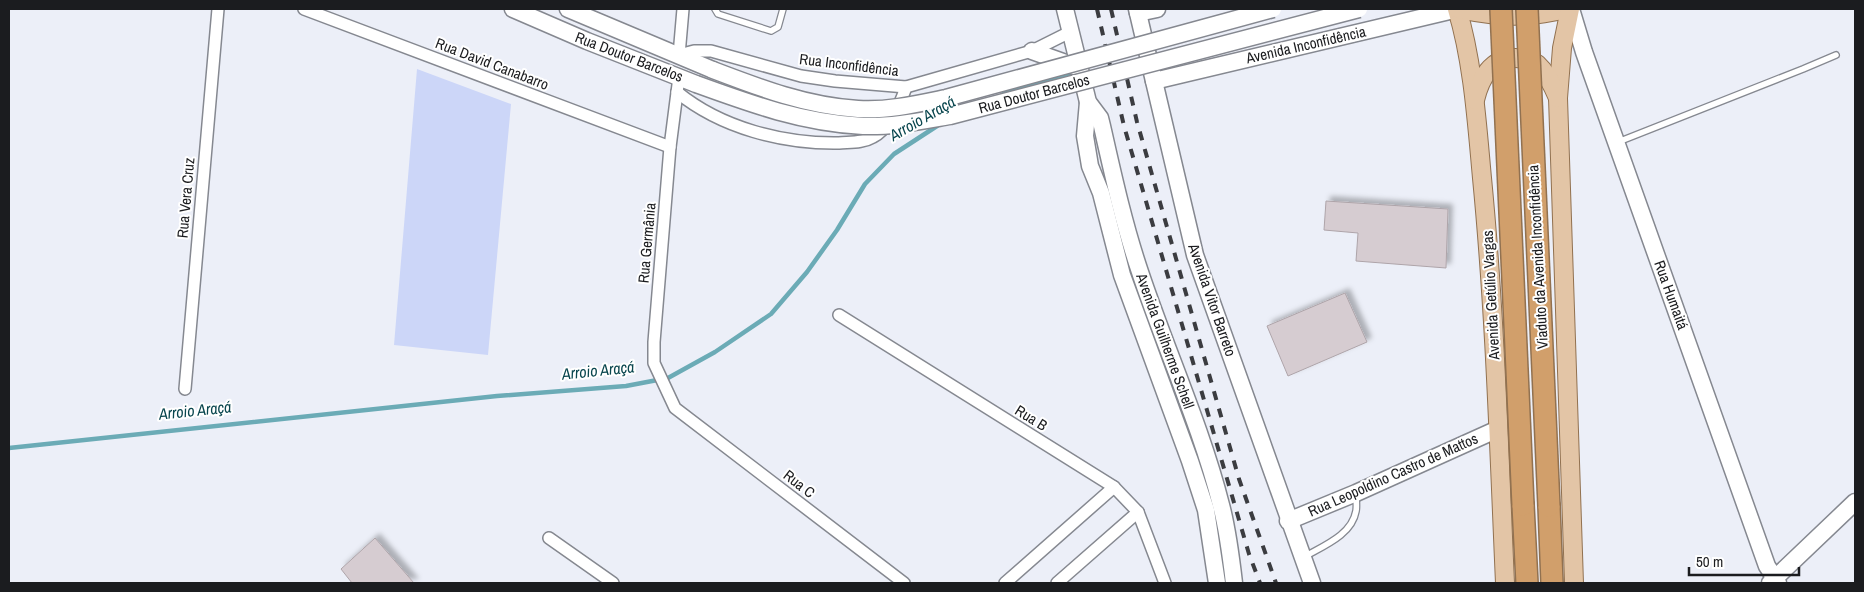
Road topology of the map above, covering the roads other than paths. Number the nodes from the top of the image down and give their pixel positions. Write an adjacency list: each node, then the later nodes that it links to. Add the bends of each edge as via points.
1 (218, 9): 32 (street, Rua Vera Cruz)
2 (304, 9): 29 (street, Rua David Canabarro)
3 (513, 9): 24 (main road, Rua Doutor Barcelos)
4 (568, 9): 20 (main road, Rua Doutor Barcelos)
5 (683, 9): 20 (street)
6 (715, 9): 7 (lane, via 718,14 771,32 778,27)
7 (783, 9)
8 (1065, 9): 18 (main road, Avenida Guilherme Schell)
9 (1157, 9): 17 (main road)
10 (1273, 9): 20 (main road, Rua Doutor Barcelos, bridge, via 903,107 859,109 791,98)
11 (1359, 9): 24 (main road, Rua Doutor Barcelos, bridge, via 950,116 905,124 864,126 827,122 787,115 696,84)
12 (1457, 9): 15 (main road, Avenida Inconfidência, via 1501,17 1524,17); 23 (main road, Avenida Inconfidência); 27 (main road, Avenida Getúlio Vargas)
13 (1501, 9): 52 (highway, Viaduto da Avenida Inconfidência, bridge)
14 (1527, 9): 53 (highway, Viaduto da Avenida Inconfidência, bridge)
15 (1566, 9)
16 (1570, 9): 26 (main road, via 1562,48); 28 (main road, Rua Humaitá)
17 (1138, 11): 23 (main road, Avenida Vitor Barreto)
18 (1070, 32): 19 (street, Rua Inconfidência); 22 (main road, Avenida Guilherme Schell)
19 (1032, 51): 22 (main road); 25 (street, Rua Inconfidência)
20 (679, 55): 25 (street, Rua Inconfidência, via 711,51 801,76)
21 (1836, 55): 28 (lane)
22 (1079, 68): 30 (main road, Avenida Guilherme Schell, via 1088,102 1086,122 1090,166)
23 (1154, 81): 39 (main road, Avenida Vitor Barreto, via 1196,255)
24 (678, 85): 25 (street, via 702,110 726,122 794,141 825,143 856,142 873,137 889,122 902,101); 29 (street, Rua Germânia)
25 (906, 87)
26 (1558, 98): 27 (main road, via 1537,64 1517,58 1500,61 1486,72); 54 (main road)
27 (1475, 103): 34 (main road, Avenida Getúlio Vargas, via 1490,253)
28 (1616, 142): 42 (main road, Rua Humaitá)
29 (670, 147): 33 (street, Rua Germânia, via 654,364)
30 (1108, 190): 48 (main road, Avenida Guilherme Schell, via 1122,274 1206,510); 49 (main road, Avenida Guilherme Schell, via 1205,454 1229,539)
31 (839, 315): 35 (street, Rua B)
32 (185, 389)
33 (673, 402): 44 (street, Rua C)
34 (1498, 430): 36 (main road, Rua Leopoldino Castro de Mattos); 51 (main road, Avenida Getúlio Vargas)
35 (1114, 488): 38 (street, Rua B); 45 (street)
36 (1356, 493): 39 (main road, Rua Leopoldino Castro de Mattos); 41 (lane, via 1356,511 1351,526 1337,539)
37 (1855, 502): 42 (main road)
38 (1138, 512): 46 (street); 47 (street, Rua B)
39 (1288, 521): 41 (main road, Avenida Vitor Barreto)
40 (548, 538): 43 (street)
41 (1302, 558): 50 (main road, Avenida Vitor Barreto)
42 (1774, 582)
43 (613, 583)
44 (904, 583)
45 (1005, 583)
46 (1058, 583)
47 (1165, 583)
48 (1217, 583)
49 (1234, 583)
50 (1312, 583)
51 (1505, 583)
52 (1527, 583)
53 (1552, 583)
54 (1574, 583)

